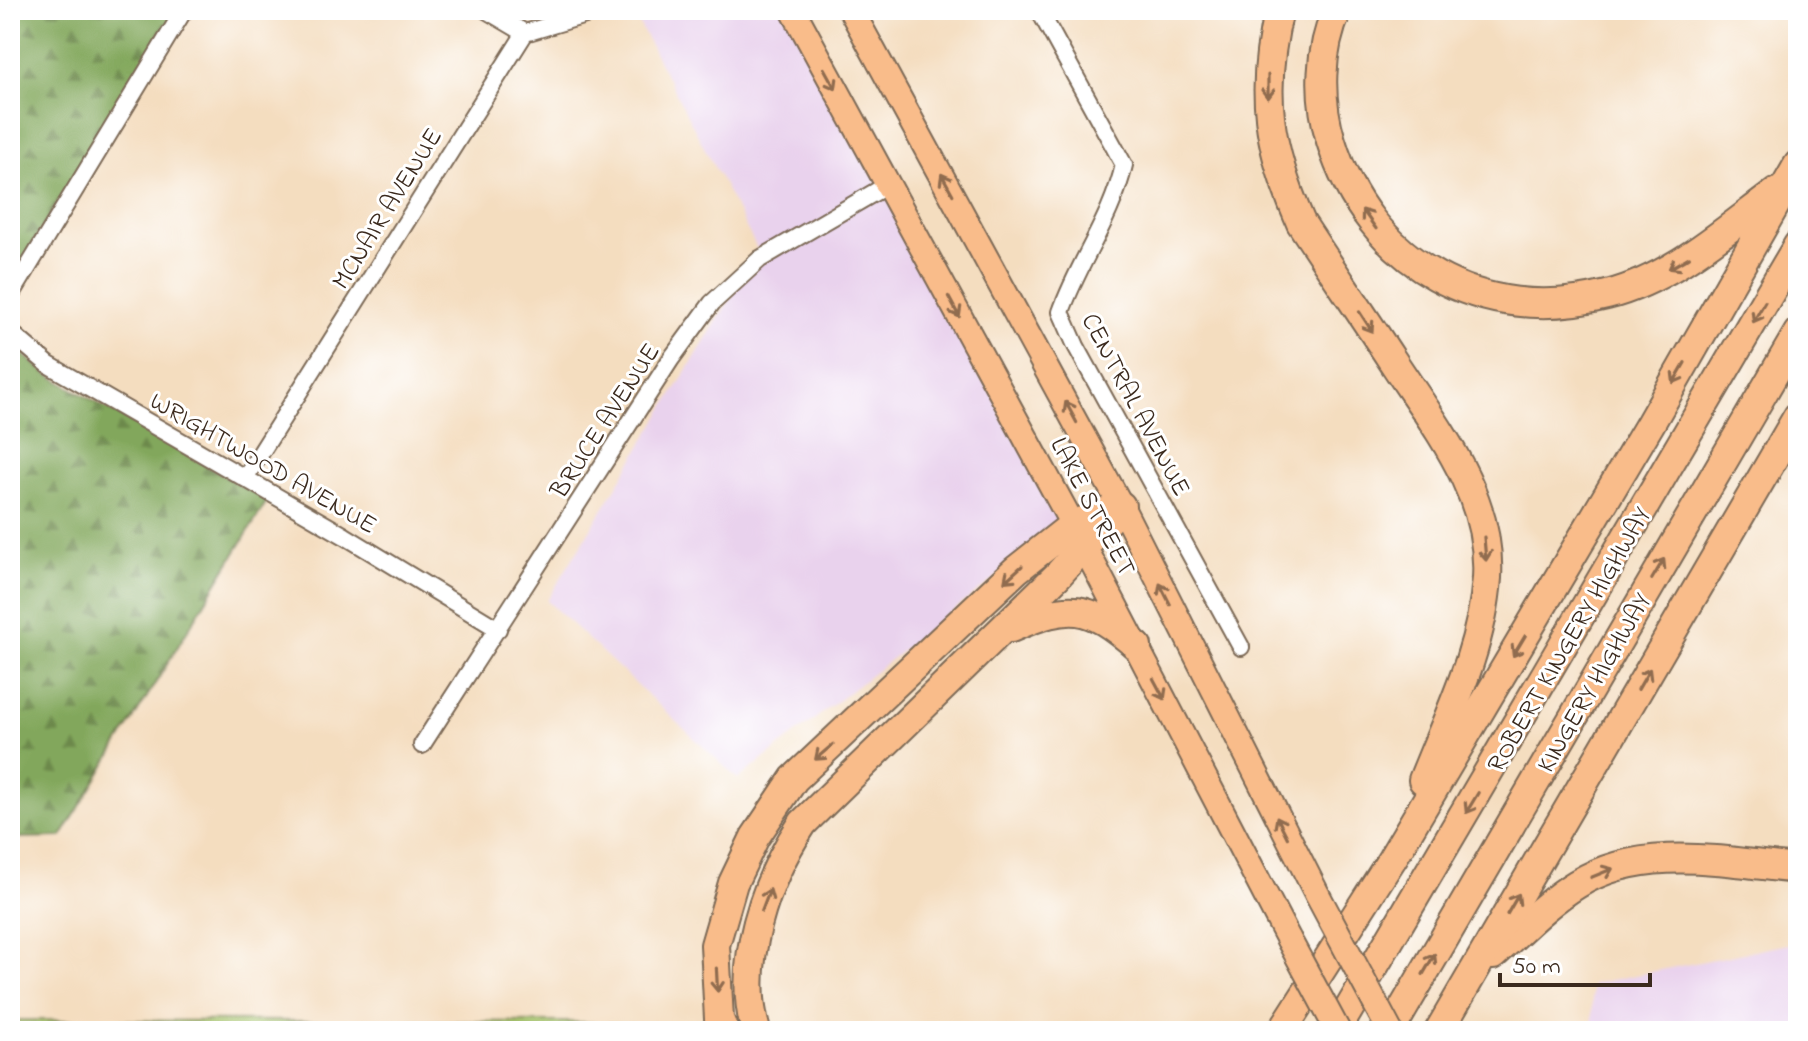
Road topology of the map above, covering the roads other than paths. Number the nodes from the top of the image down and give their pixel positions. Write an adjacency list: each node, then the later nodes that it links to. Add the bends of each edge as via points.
1 (184, 10): 13 (street)
2 (486, 10): 9 (street)
3 (602, 10): 9 (street)
4 (793, 10): 11 (main road, LAKE STREET, one-way to 11)
5 (851, 10): 18 (main road, LAKE STREET, one-way to 5)
6 (1039, 10): 23 (street, CENTRAL AVENUE, via 1124,165 1116,201 1073,278 1061,312)
7 (1279, 10): 25 (highway, one-way to 25, via 1267,96 1269,128 1285,188 1301,223 1452,452 1478,505 1484,538 1487,575 1479,634)
8 (1337, 10): 10 (highway, one-way to 8, via 1690,256 1645,282 1606,296 1530,303 1463,289 1402,255 1354,199 1340,170 1322,93)
9 (525, 33): 17 (street, MCNAIR AVENUE)
10 (1793, 175): 25 (highway, one-way to 25)
11 (889, 184): 19 (main road, LAKE STREET, one-way to 19); 20 (street, BRUCE AVENUE, via 760,259 712,303)
12 (1798, 245): 31 (highway, ROBERT KINGERY HIGHWAY, one-way to 31)
13 (10, 297)
14 (10, 332): 17 (street, WRIGHTWOOD AVENUE, via 49,365)
15 (1798, 333): 32 (highway, KINGERY HIGHWAY, one-way to 15)
16 (1798, 416): 27 (highway, one-way to 16)
17 (245, 478): 20 (street, WRIGHTWOOD AVENUE)
18 (1121, 506): 19 (highway); 32 (main road, LAKE STREET, one-way to 18, bridge)
19 (1079, 535): 21 (highway); 22 (main road, LAKE STREET); 29 (highway, one-way to 29, via 1016,570 794,779 733,883 715,945)
20 (498, 629): 24 (street, BRUCE AVENUE)
21 (999, 633): 22 (highway, via 1075,608 1094,613); 30 (highway, one-way to 21, via 748,1005 756,927 785,849 831,792)
22 (1137, 646): 31 (main road, LAKE STREET, one-way to 31, bridge)
23 (1241, 647)
24 (422, 745)
25 (1392, 859): 28 (highway)
26 (1798, 869): 27 (highway, one-way to 26, via 1569,890 1610,869 1685,858)
27 (1474, 971): 33 (highway)
28 (1284, 1028)
29 (724, 1031)
30 (756, 1031)
31 (1337, 1031)
32 (1390, 1031)
33 (1439, 1031)

